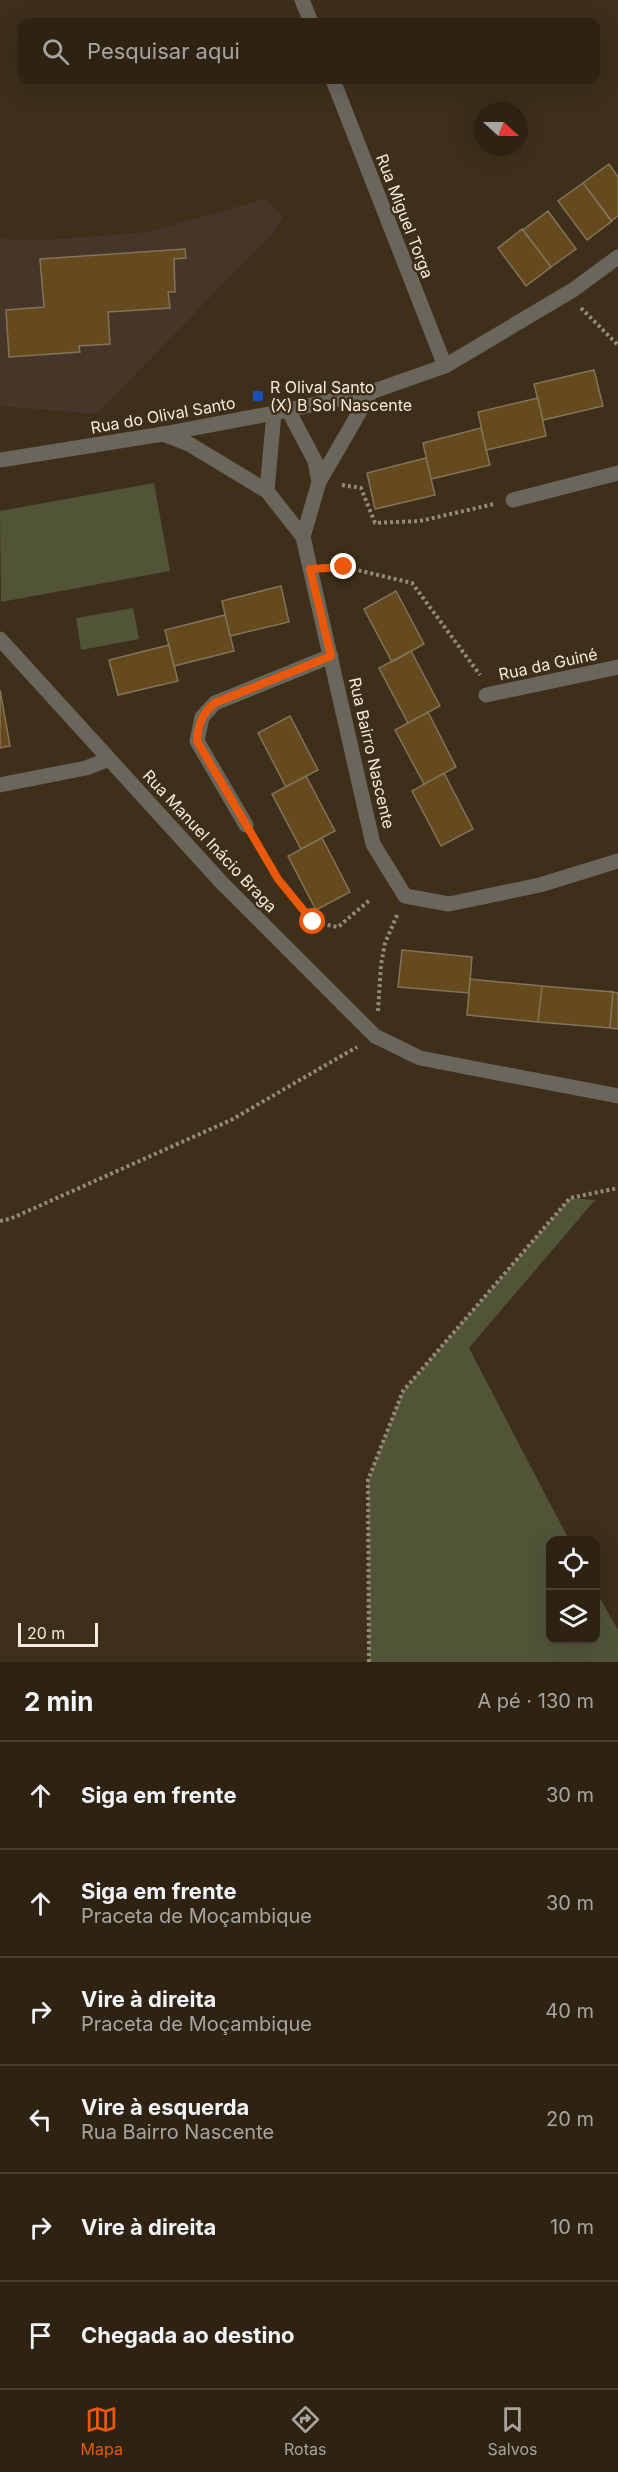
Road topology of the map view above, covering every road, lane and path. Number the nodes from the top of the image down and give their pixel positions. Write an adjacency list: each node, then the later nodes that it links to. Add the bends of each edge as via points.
1 (308, 2): 2 (street)
2 (310, 18)
3 (335, 84): 7 (street, Rua Miguel Torga)
4 (618, 257): 5 (street, Rua do Olival Santo)
5 (564, 294): 6 (path); 7 (street, Rua do Olival Santo)
6 (618, 345)
7 (444, 366): 8 (street, Rua do Olival Santo)
8 (371, 392): 9 (street, Rua do Olival Santo); 13 (street, Rua Bairro Nascente)
9 (281, 412): 10 (street, Rua do Olival Santo); 13 (street, via 315,461); 14 (street)
10 (163, 434): 11 (street, Rua do Olival Santo); 14 (street, Rua Bairro Nascente, via 189,444)
11 (0, 460)
12 (618, 473): 15 (street)
13 (319, 482): 15 (path, via 361,488 375,523 420,521); 16 (street, Rua Bairro Nascente)
14 (267, 491): 16 (street, Rua Bairro Nascente)
15 (513, 500)
16 (303, 537): 17 (street, Rua Bairro Nascente)
17 (310, 569): 19 (street, Rua Bairro Nascente); 21 (path, via 344,567 412,583 483,679)
18 (0, 639): 22 (street, Rua Manuel Inácio Braga)
19 (331, 656): 24 (street, via 215,703 202,717 197,741); 26 (street, Rua Bairro Nascente, via 373,844)
20 (618, 667): 21 (street, Rua da Guiné)
21 (486, 696)
22 (109, 759): 23 (street, via 86,768); 28 (street, Rua Manuel Inácio Braga, via 222,883)
23 (0, 785)
24 (246, 825): 27 (path, via 278,879 313,922 338,927)
25 (618, 861): 26 (street, via 540,885 449,903)
26 (405, 896): 28 (path, via 385,943)
27 (371, 899)
28 (375, 1036): 29 (street, Rua Manuel Inácio Braga, via 420,1058); 31 (path, via 231,1120)
29 (618, 1096)
30 (618, 1188): 32 (path, via 570,1197 404,1391 368,1480)
31 (0, 1221)
32 (369, 1662)

